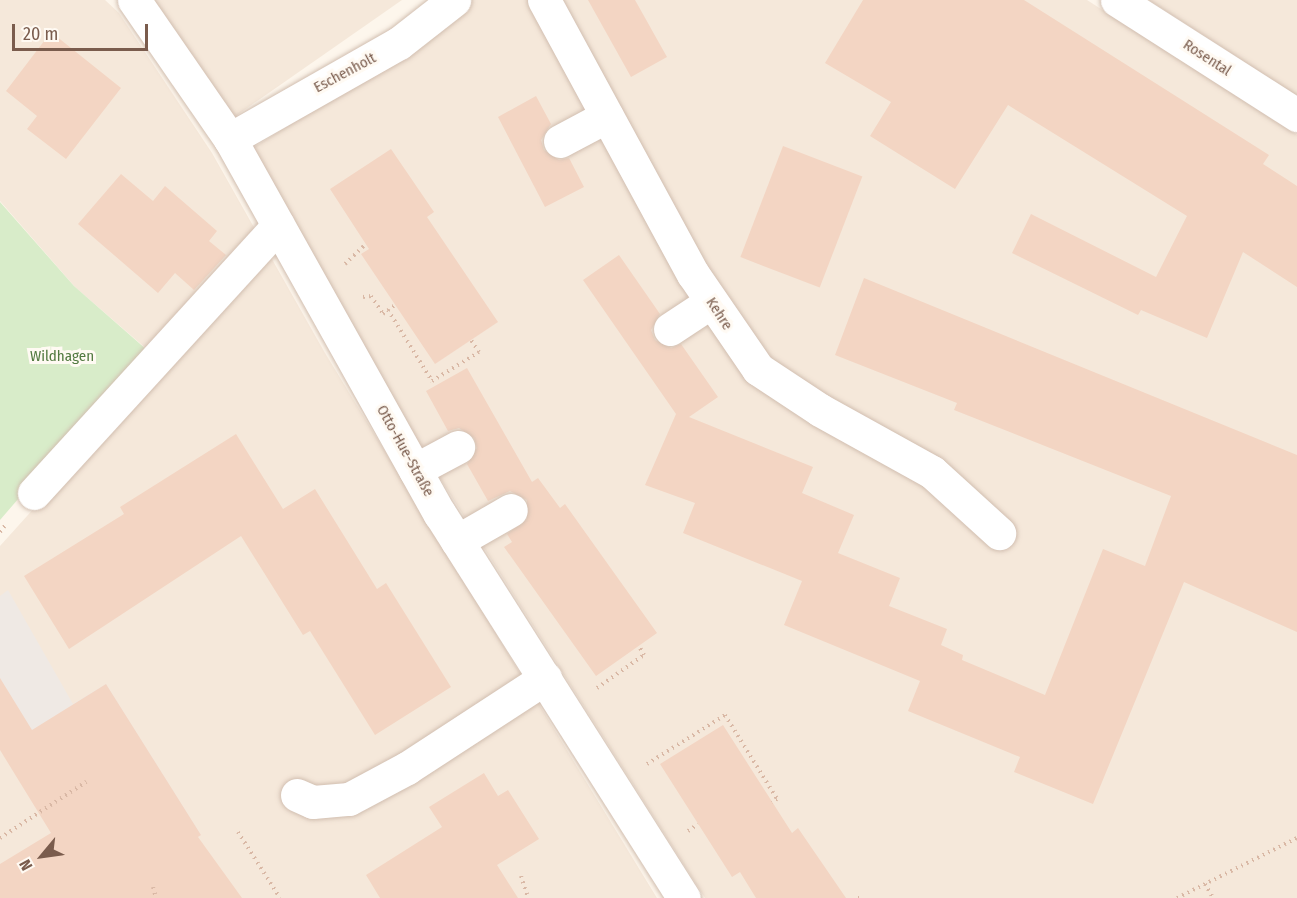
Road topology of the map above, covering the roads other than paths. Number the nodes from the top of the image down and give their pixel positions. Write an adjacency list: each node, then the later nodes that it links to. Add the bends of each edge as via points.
1 (134, 0): 7 (street, Otto-Hue-Straße)
2 (454, 0): 7 (street, Eschenholt, via 399,43)
3 (544, 0): 6 (street, Kehre)
4 (1117, 0): 5 (street, Rosental)
5 (1297, 115)
6 (607, 116): 8 (street); 10 (street, Kehre)
7 (230, 139): 9 (street, Otto-Hue-Straße)
8 (560, 141)
9 (278, 226): 13 (street, Otto-Hue-Straße); 14 (street)
10 (711, 302): 11 (street); 16 (street, Kehre, via 758,369 820,410 932,472)
11 (670, 329)
12 (458, 447): 13 (street)
13 (415, 470): 17 (street, Otto-Hue-Straße)
14 (34, 493)
15 (511, 510): 17 (street)
16 (999, 533)
17 (457, 541): 18 (street, Otto-Hue-Straße)
18 (545, 678): 19 (street, via 407,768 349,799 314,802); 20 (street, Otto-Hue-Straße)
19 (297, 795)
20 (684, 898)

